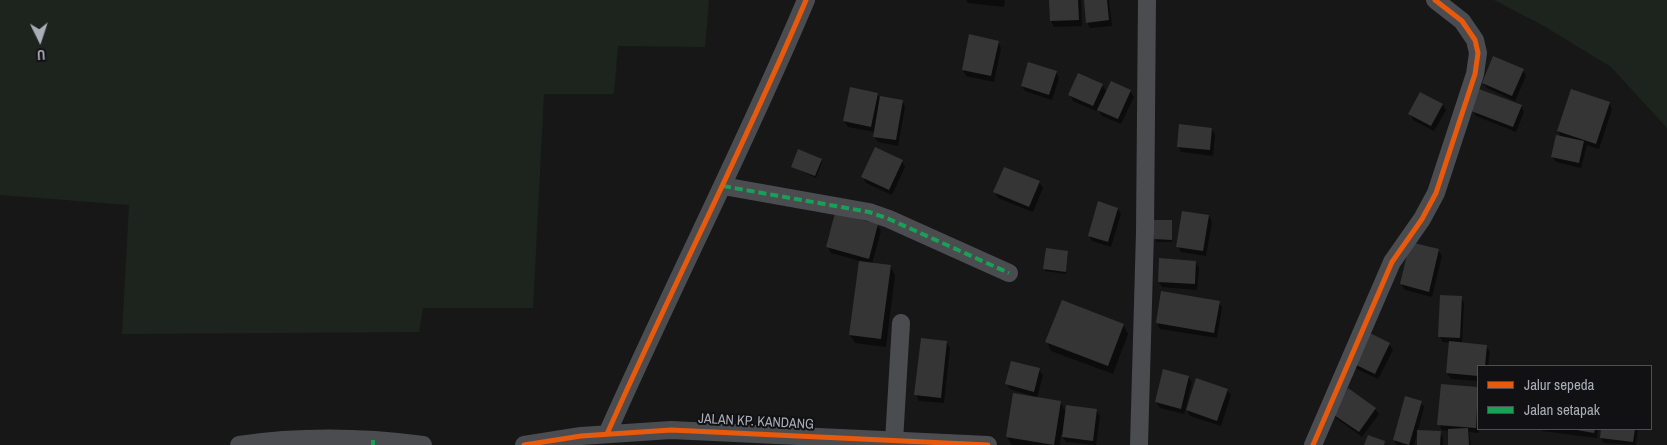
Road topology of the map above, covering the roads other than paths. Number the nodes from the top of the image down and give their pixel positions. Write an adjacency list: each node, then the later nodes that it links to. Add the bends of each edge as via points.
1 (806, 0): 4 (street)
2 (1147, 0): 14 (street)
3 (1435, 0): 15 (street, via 1462,21 1475,40 1478,53 1475,74 1436,193 1392,262)
4 (723, 186): 5 (street, via 869,212); 7 (street)
5 (1009, 273)
6 (901, 323): 8 (street)
7 (607, 434): 8 (street, JALAN KP. KANDANG, via 722,431); 12 (street, JALAN KP. KANDANG)
8 (894, 441): 13 (street, JALAN KP. KANDANG)
9 (373, 443): 10 (street, via 294,438); 11 (street)
10 (239, 445)
11 (424, 445)
12 (524, 445)
13 (988, 445)
14 (1139, 445)
15 (1313, 445)

